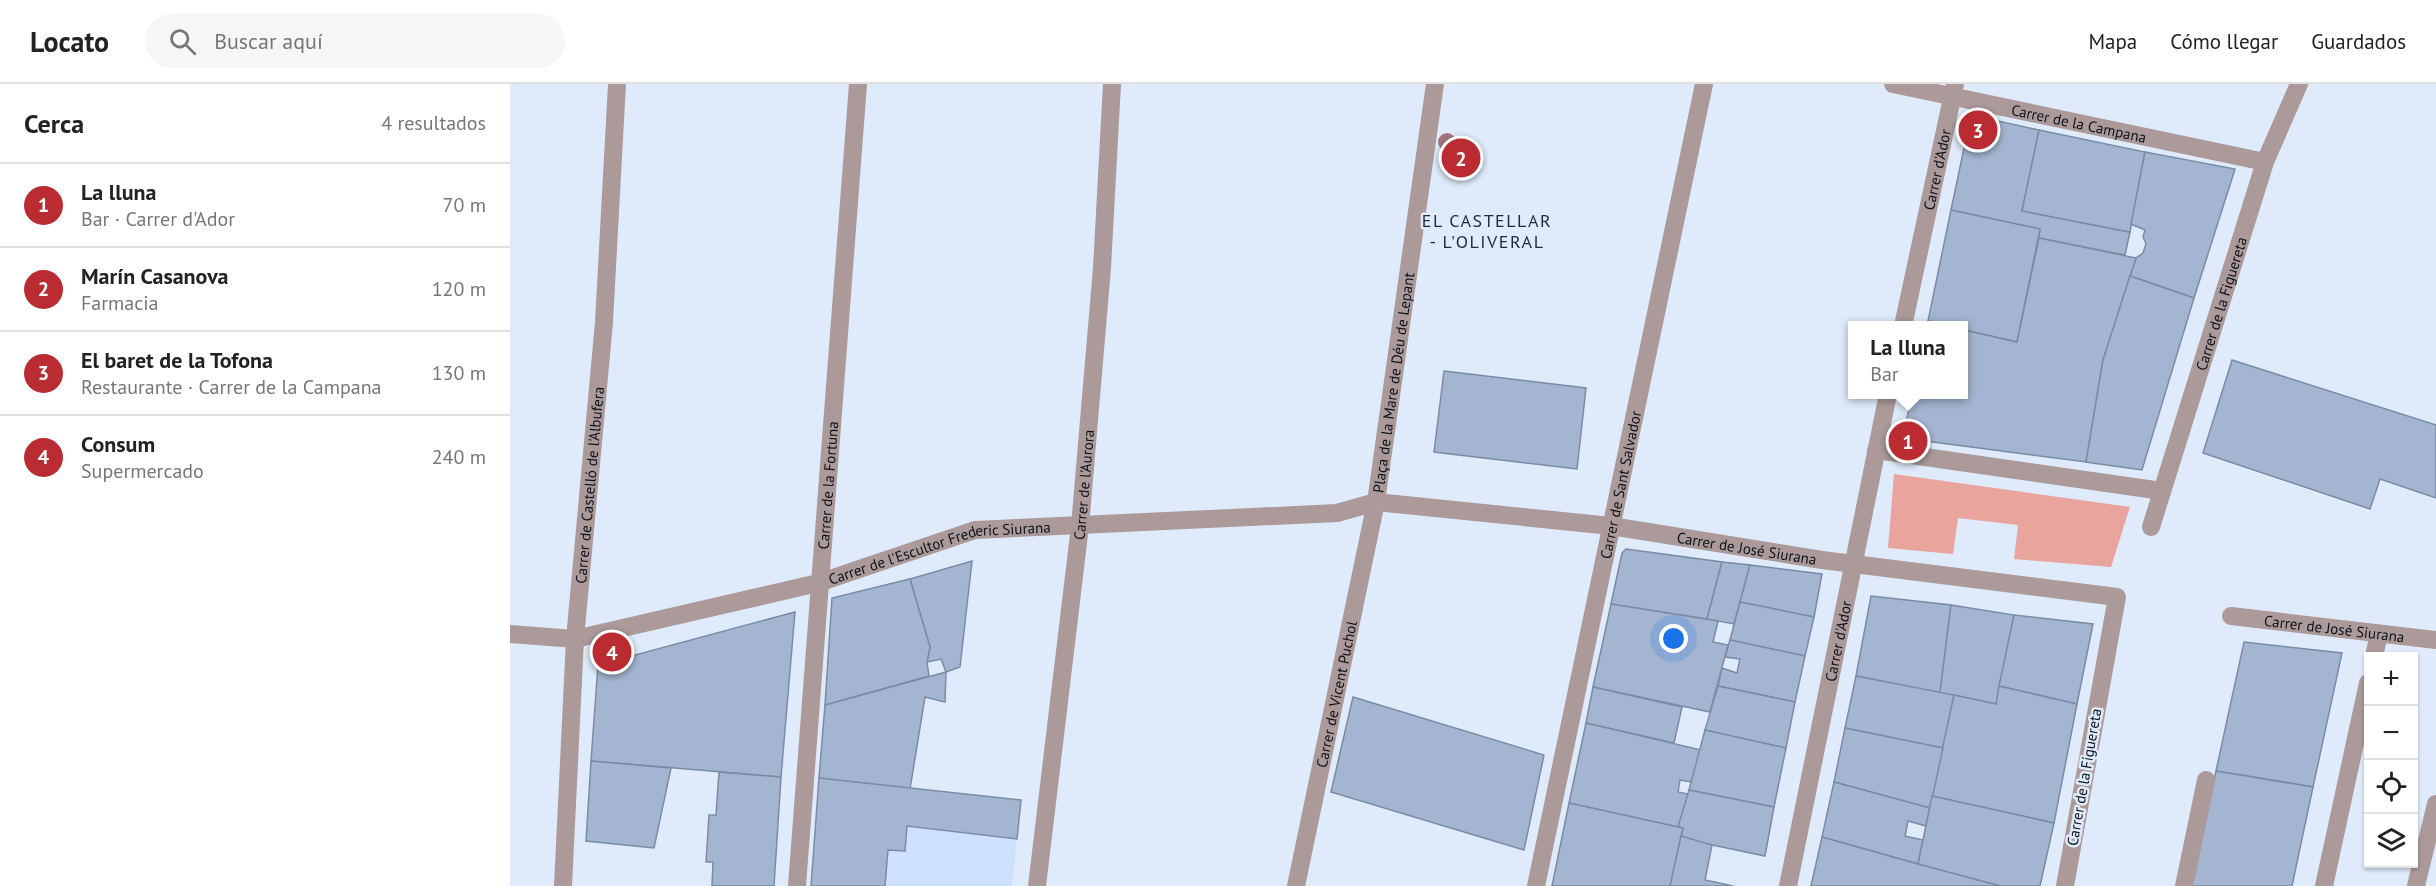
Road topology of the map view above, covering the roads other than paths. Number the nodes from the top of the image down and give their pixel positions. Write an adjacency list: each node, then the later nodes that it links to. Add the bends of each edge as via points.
1 (617, 84): 24 (street, Carrer de Castelló de l'Albufera, via 604,322)
2 (858, 84): 19 (street, Carrer de la Fortuna)
3 (1112, 84): 15 (street, Carrer de l'Aurora, via 1102,268)
4 (1435, 84): 14 (street, Plaça de la Mare de Déu de Lepant)
5 (1704, 84): 16 (street, Carrer de Sant Salvador)
6 (1893, 84): 8 (street, Carrer de la Campana)
7 (2299, 84): 9 (street, Carrer de la Figuereta)
8 (1953, 91): 9 (street, Carrer de la Campana); 10 (street, Carrer d'Ador)
9 (2265, 162): 13 (street, Carrer de la Figuereta)
10 (1904, 321)
11 (1887, 399): 12 (street, Carrer d'Ador)
12 (1876, 450): 13 (street); 18 (street, Carrer d'Ador)
13 (2162, 491): 17 (street, Carrer de la Figuereta)
14 (1376, 502): 15 (street, Carrer de l'Escultor Frederic Siurana, via 1337,513); 16 (street, Carrer de José Siurana); 33 (street, Carrer de Vicent Puchol)
15 (1080, 526): 19 (street, Carrer de l'Escultor Frederic Siurana, via 975,530); 32 (street, Carrer de l'Aurora)
16 (1611, 526): 18 (street, Carrer de José Siurana); 34 (street, Carrer de Sant Salvador)
17 (2151, 527)
18 (1855, 564): 20 (street, Carrer de José Siurana); 35 (street, Carrer d'Ador)
19 (818, 583): 24 (street, Carrer de l'Escultor Frederic Siurana); 31 (street, Carrer de la Fortuna)
20 (2117, 597): 36 (street, Carrer de la Figuereta)
21 (2231, 616): 22 (street, Carrer de José Siurana)
22 (2379, 633): 25 (street, Carrer de José Siurana); 26 (street)
23 (510, 634): 24 (street, Carrer de l'Escultor Frederic Siurana)
24 (575, 639): 30 (street, Carrer de Castelló de l'Albufera)
25 (2436, 640)
26 (2375, 652)
27 (2364, 701): 38 (street)
28 (2206, 780): 37 (street)
29 (2436, 804): 39 (street)
30 (563, 886)
31 (797, 886)
32 (1037, 886)
33 (1296, 886)
34 (1536, 886)
35 (1788, 886)
36 (2065, 886)
37 (2184, 886)
38 (2324, 886)
39 (2416, 886)

